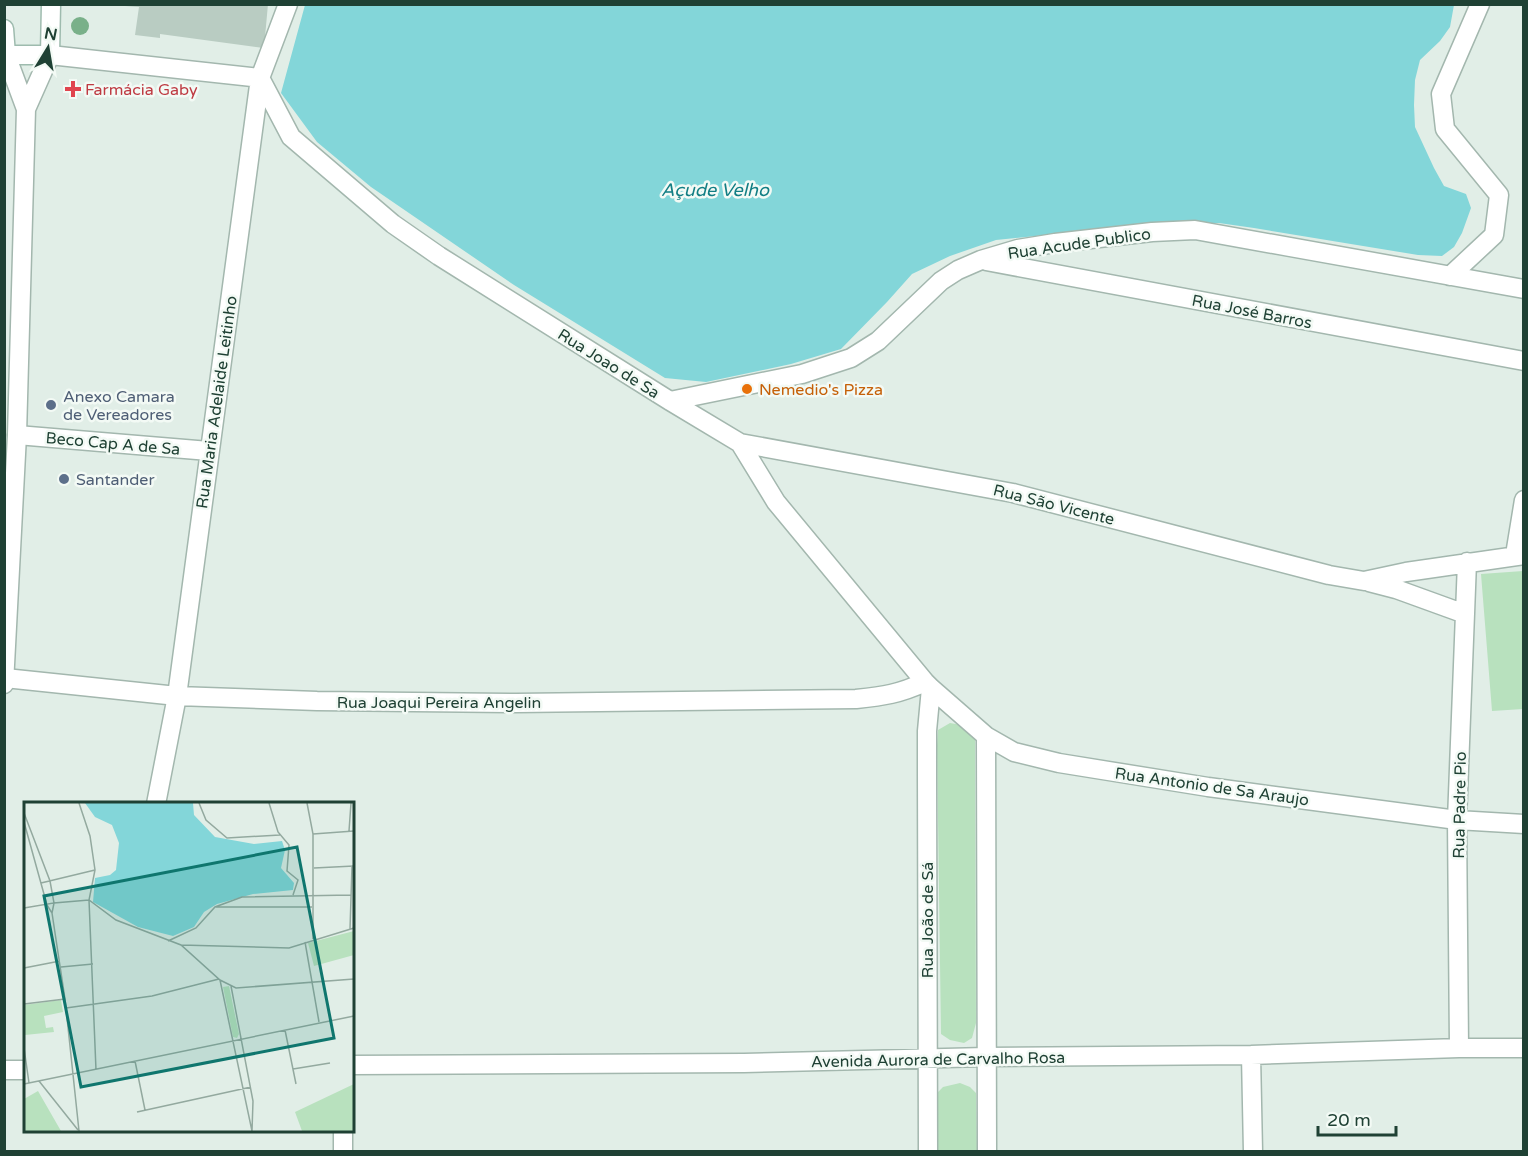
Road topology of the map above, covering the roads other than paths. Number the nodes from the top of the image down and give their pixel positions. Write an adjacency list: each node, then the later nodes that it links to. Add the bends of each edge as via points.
1 (51, 4): 6 (street)
2 (288, 4): 7 (street, Rua Maria Adelaide Leitinho)
3 (1480, 4): 10 (street, via 1441,94 1445,129 1498,195 1494,235)
4 (4, 29): 5 (street)
5 (5, 55): 6 (street); 8 (street)
6 (50, 55): 7 (street); 8 (street)
7 (260, 78): 14 (street, Rua Joao de Sa, via 291,137 393,224); 17 (street, Rua Maria Adelaide Leitinho)
8 (26, 109): 13 (street)
9 (981, 260): 10 (street, Rua Acude Publico, via 1055,243 1195,230); 12 (street, Rua José Barros); 14 (street, Rua Acude Publico, via 941,281 878,341 851,358 802,374)
10 (1450, 276): 11 (street, Rua Acude Publico)
11 (1524, 289)
12 (1524, 361)
13 (11, 396): 15 (street)
14 (670, 401): 16 (street, Rua Joao de Sa)
15 (17, 435): 17 (street, Beco Cap A de Sa); 23 (street)
16 (740, 443): 21 (street, Rua São Vicente, via 1013,493); 26 (street, Rua Joao de Sa, via 776,502)
17 (209, 451): 27 (street, Rua Maria Adelaide Leitinho)
18 (1524, 501): 19 (street)
19 (1519, 555): 20 (street, Rua São Vicente)
20 (1467, 562): 21 (street, Rua São Vicente); 22 (street, Rua Padre Pio)
21 (1364, 581): 22 (street, Rua São Vicente)
22 (1465, 614): 30 (street, Rua Padre Pio)
23 (6, 626): 24 (street)
24 (5, 678): 25 (street); 27 (street, Rua Joaqui Pereira Angelin)
25 (4, 684)
26 (928, 685): 27 (street, Rua Joaqui Pereira Angelin, via 856,699 516,703); 28 (street, Rua Antonio de Sa Araujo); 36 (street, Rua João de Sá)
27 (177, 696): 29 (street, Rua Maria Adelaide Leitinho)
28 (986, 736): 30 (street, Rua Antonio de Sa Araujo, via 1014,752 1059,763); 35 (street)
29 (156, 802)
30 (1457, 820): 31 (street, Rua Antonio de Sa Araujo); 32 (street, Rua Padre Pio)
31 (1524, 824)
32 (1459, 1048): 33 (street, Avenida Aurora de Carvalho Rosa); 34 (street, Avenida Aurora de Carvalho Rosa)
33 (1524, 1048)
34 (1251, 1055): 35 (street, Avenida Aurora de Carvalho Rosa); 44 (street)
35 (986, 1057): 36 (street, Avenida Aurora de Carvalho Rosa); 43 (street)
36 (927, 1059): 37 (street, Avenida Aurora de Carvalho Rosa); 42 (street, Rua João de Sá)
37 (354, 1065)
38 (4, 1070): 39 (street)
39 (24, 1070)
40 (343, 1132): 41 (street)
41 (343, 1152)
42 (928, 1152)
43 (987, 1152)
44 (1253, 1152)

